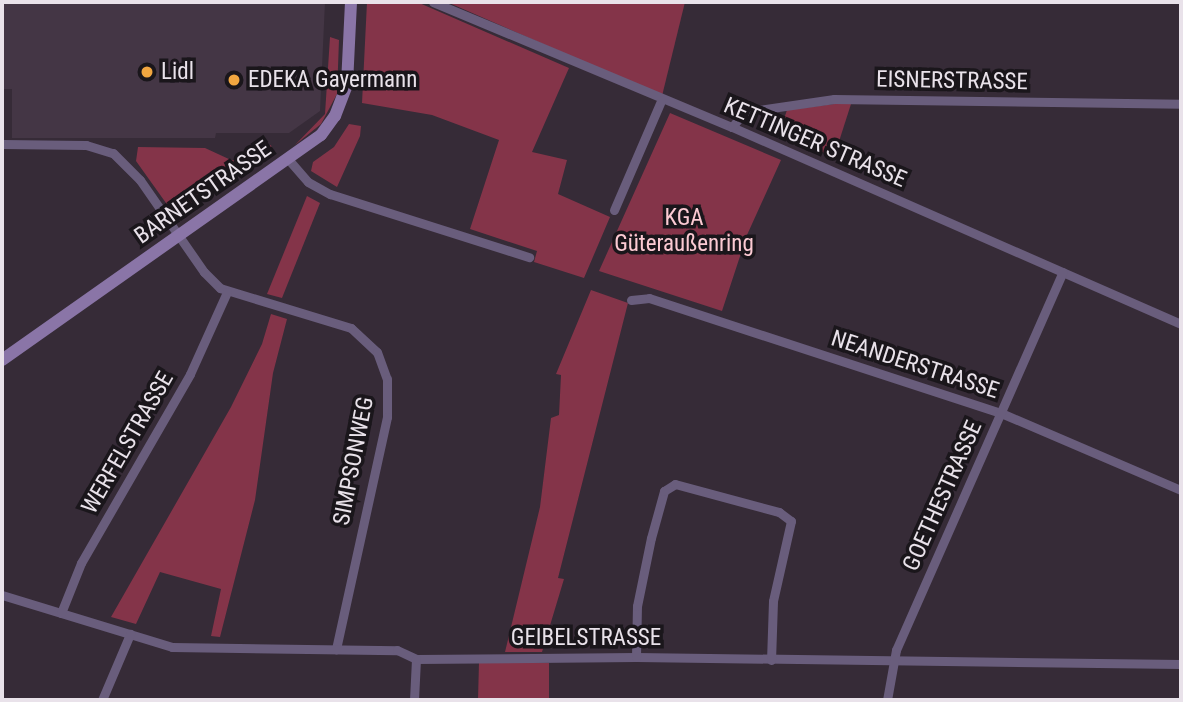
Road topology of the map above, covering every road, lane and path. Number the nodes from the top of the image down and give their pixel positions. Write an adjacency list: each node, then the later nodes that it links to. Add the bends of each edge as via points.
1 (433, 2): 3 (street, KETTINGER STRASSE)
2 (348, 5): 7 (street, BARNETSTRASSE, via 347,84 340,107 321,135)
3 (661, 101): 5 (street, KETTINGER STRASSE); 8 (street)
4 (1181, 104): 5 (street, EISNERSTRASSE, via 834,99 744,112)
5 (732, 127): 11 (street, KETTINGER STRASSE)
6 (2, 144): 9 (street, SIMPSONWEG, via 86,145 113,153 140,180)
7 (288, 159): 9 (street, BARNETSTRASSE); 10 (street, via 308,182 330,194)
8 (614, 210)
9 (179, 236): 12 (street, SIMPSONWEG, via 204,272); 15 (street, BARNETSTRASSE)
10 (530, 257)
11 (1063, 272): 14 (street, KETTINGER STRASSE); 16 (street, GOETHESTRASSE)
12 (226, 292): 19 (street, WERFELSTRASSE, via 190,374 91,545); 21 (street, SIMPSONWEG, via 351,328 375,348 385,371 387,417)
13 (631, 300): 16 (street, NEANDERSTRASSE, via 649,298)
14 (1181, 324)
15 (2, 359)
16 (1001, 413): 17 (street, NEANDERSTRASSE); 24 (street, GOETHESTRASSE)
17 (1181, 490)
18 (2, 595): 19 (street, GEIBELSTRASSE)
19 (61, 613): 20 (street, GEIBELSTRASSE)
20 (130, 634): 21 (street, GEIBELSTRASSE, via 172,647); 27 (street)
21 (336, 649): 23 (street, GEIBELSTRASSE, via 397,650)
22 (636, 657): 23 (street, GEIBELSTRASSE); 25 (street, GEIBELSTRASSE); 25 (street, via 637,606 651,538 664,491 675,484 779,512 791,521 773,601)
23 (416, 659): 28 (street)
24 (894, 659): 25 (street, GEIBELSTRASSE); 26 (street, GEIBELSTRASSE); 29 (street, GOETHESTRASSE)
25 (771, 660)
26 (1181, 664)
27 (102, 700)
28 (414, 700)
29 (887, 700)

